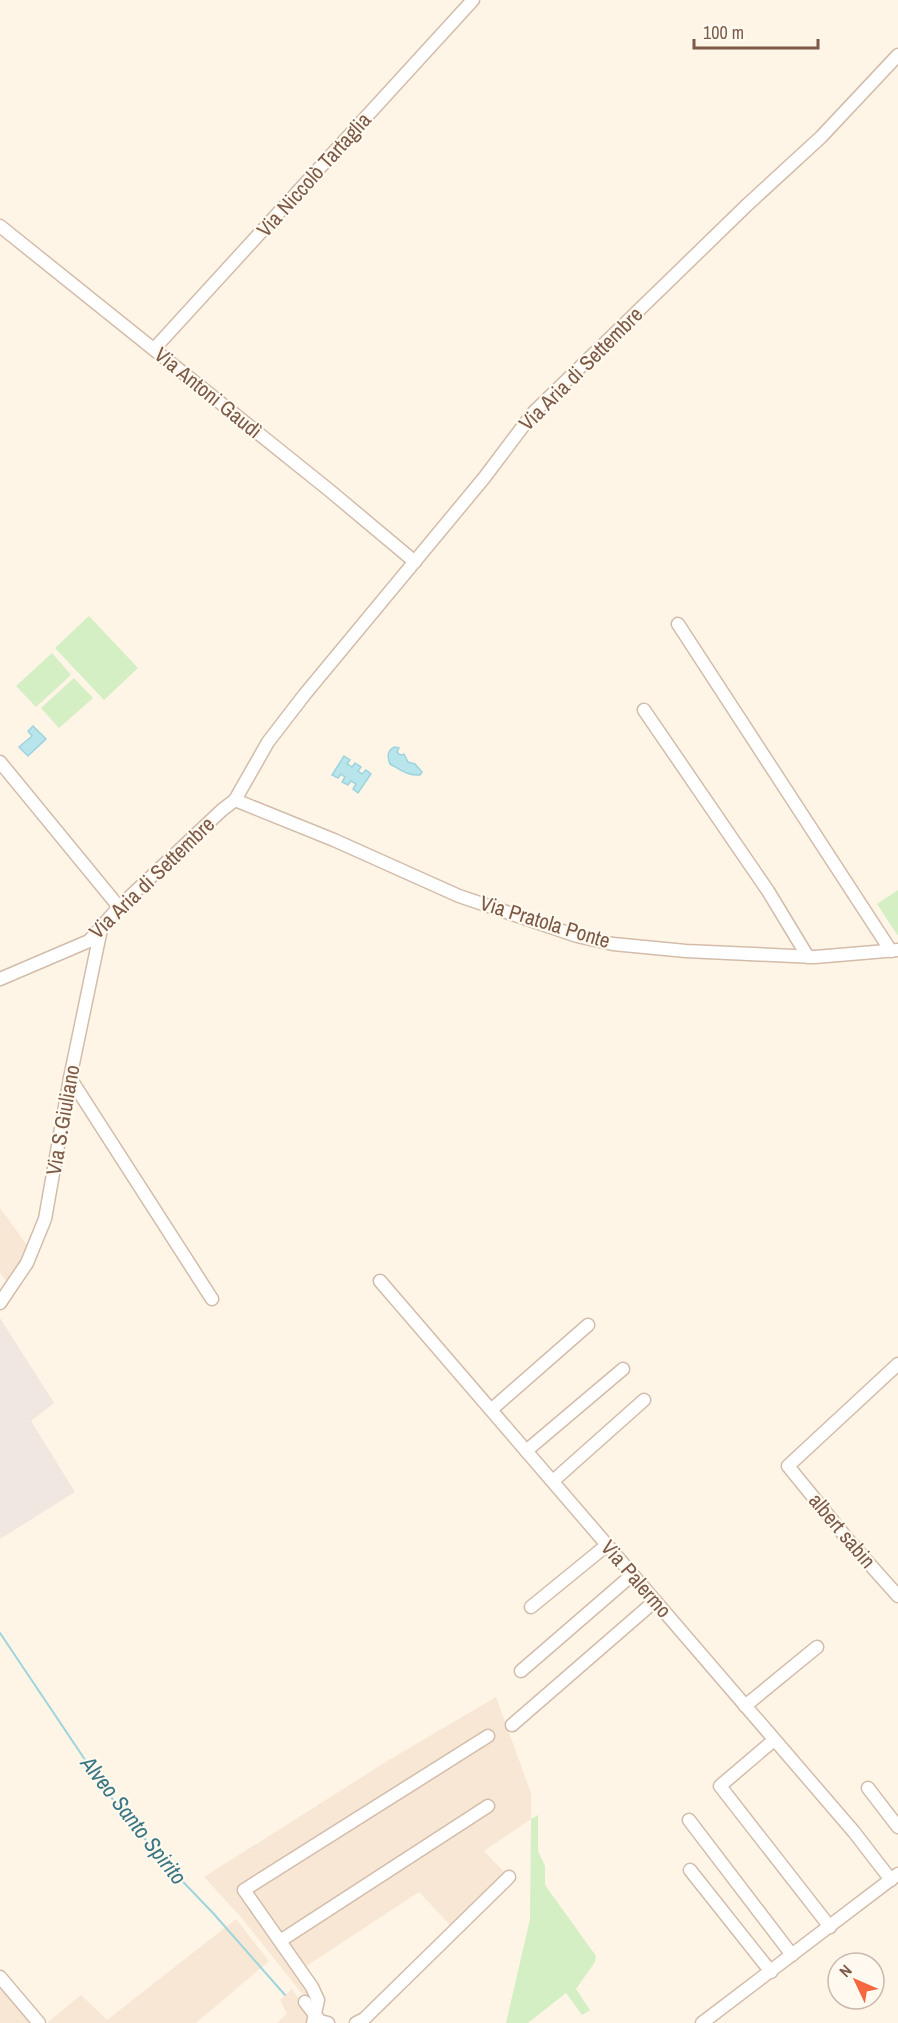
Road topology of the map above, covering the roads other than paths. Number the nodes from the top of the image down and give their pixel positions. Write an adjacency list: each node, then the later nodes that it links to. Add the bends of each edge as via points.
1 (473, 0): 4 (street, Via Niccolò Tartaglia)
2 (898, 55): 5 (street, Via Aria di Settembre, via 821,137 533,412)
3 (0, 226): 4 (street, Via Antoni Gaudì)
4 (154, 349): 5 (street, Via Antoni Gaudì)
5 (414, 562): 9 (street, Via Aria di Settembre, via 268,742)
6 (678, 624): 12 (street)
7 (644, 710): 13 (street, via 768,891)
8 (0, 762): 10 (street)
9 (241, 803): 10 (street, Via Aria di Settembre, via 222,810); 13 (street, Via Pratola Ponte, via 459,896 577,936 613,944 686,951)
10 (119, 907): 11 (street, Via Aria di Settembre)
11 (102, 928): 14 (street, Via Aria di Settembre, via 89,941); 15 (street, Via S.Giuliano)
12 (895, 950): 13 (street, Via Pratola Ponte)
13 (808, 957)
14 (0, 979)
15 (70, 1078): 17 (street); 18 (street, Via S.Giuliano, via 45,1219 27,1263)
16 (380, 1281): 23 (street, Via Palermo)
17 (212, 1299)
18 (0, 1303)
19 (588, 1325): 23 (street)
20 (898, 1364): 28 (street, albert sabin, via 788,1466)
21 (623, 1369): 24 (street)
22 (644, 1400): 25 (street)
23 (492, 1409): 24 (street, Via Palermo)
24 (526, 1451): 25 (street, Via Palermo)
25 (553, 1481): 26 (street, Via Palermo)
26 (607, 1545): 27 (street, Via Palermo); 30 (street)
27 (632, 1575): 29 (street, Via Palermo); 32 (street)
28 (898, 1596)
29 (655, 1601): 33 (street, Via Palermo); 34 (street)
30 (531, 1607)
31 (817, 1647): 33 (street)
32 (521, 1671)
33 (745, 1706): 36 (street, Via Palermo)
34 (512, 1725)
35 (488, 1737): 45 (street, via 244,1890)
36 (774, 1740): 43 (street, Via Palermo); 44 (street, via 720,1786)
37 (868, 1788): 40 (street)
38 (488, 1806): 45 (street)
39 (689, 1821): 46 (street)
40 (898, 1827)
41 (690, 1870): 47 (street)
42 (509, 1877): 53 (street)
43 (894, 1877): 44 (street)
44 (830, 1927): 46 (street)
45 (280, 1941): 50 (street, via 318,2000)
46 (792, 1955): 47 (street)
47 (771, 1972): 54 (street)
48 (0, 1977): 51 (street)
49 (305, 2002): 50 (street)
50 (313, 2019): 52 (street)
51 (39, 2023)
52 (328, 2023)
53 (356, 2023)
54 (702, 2023)

